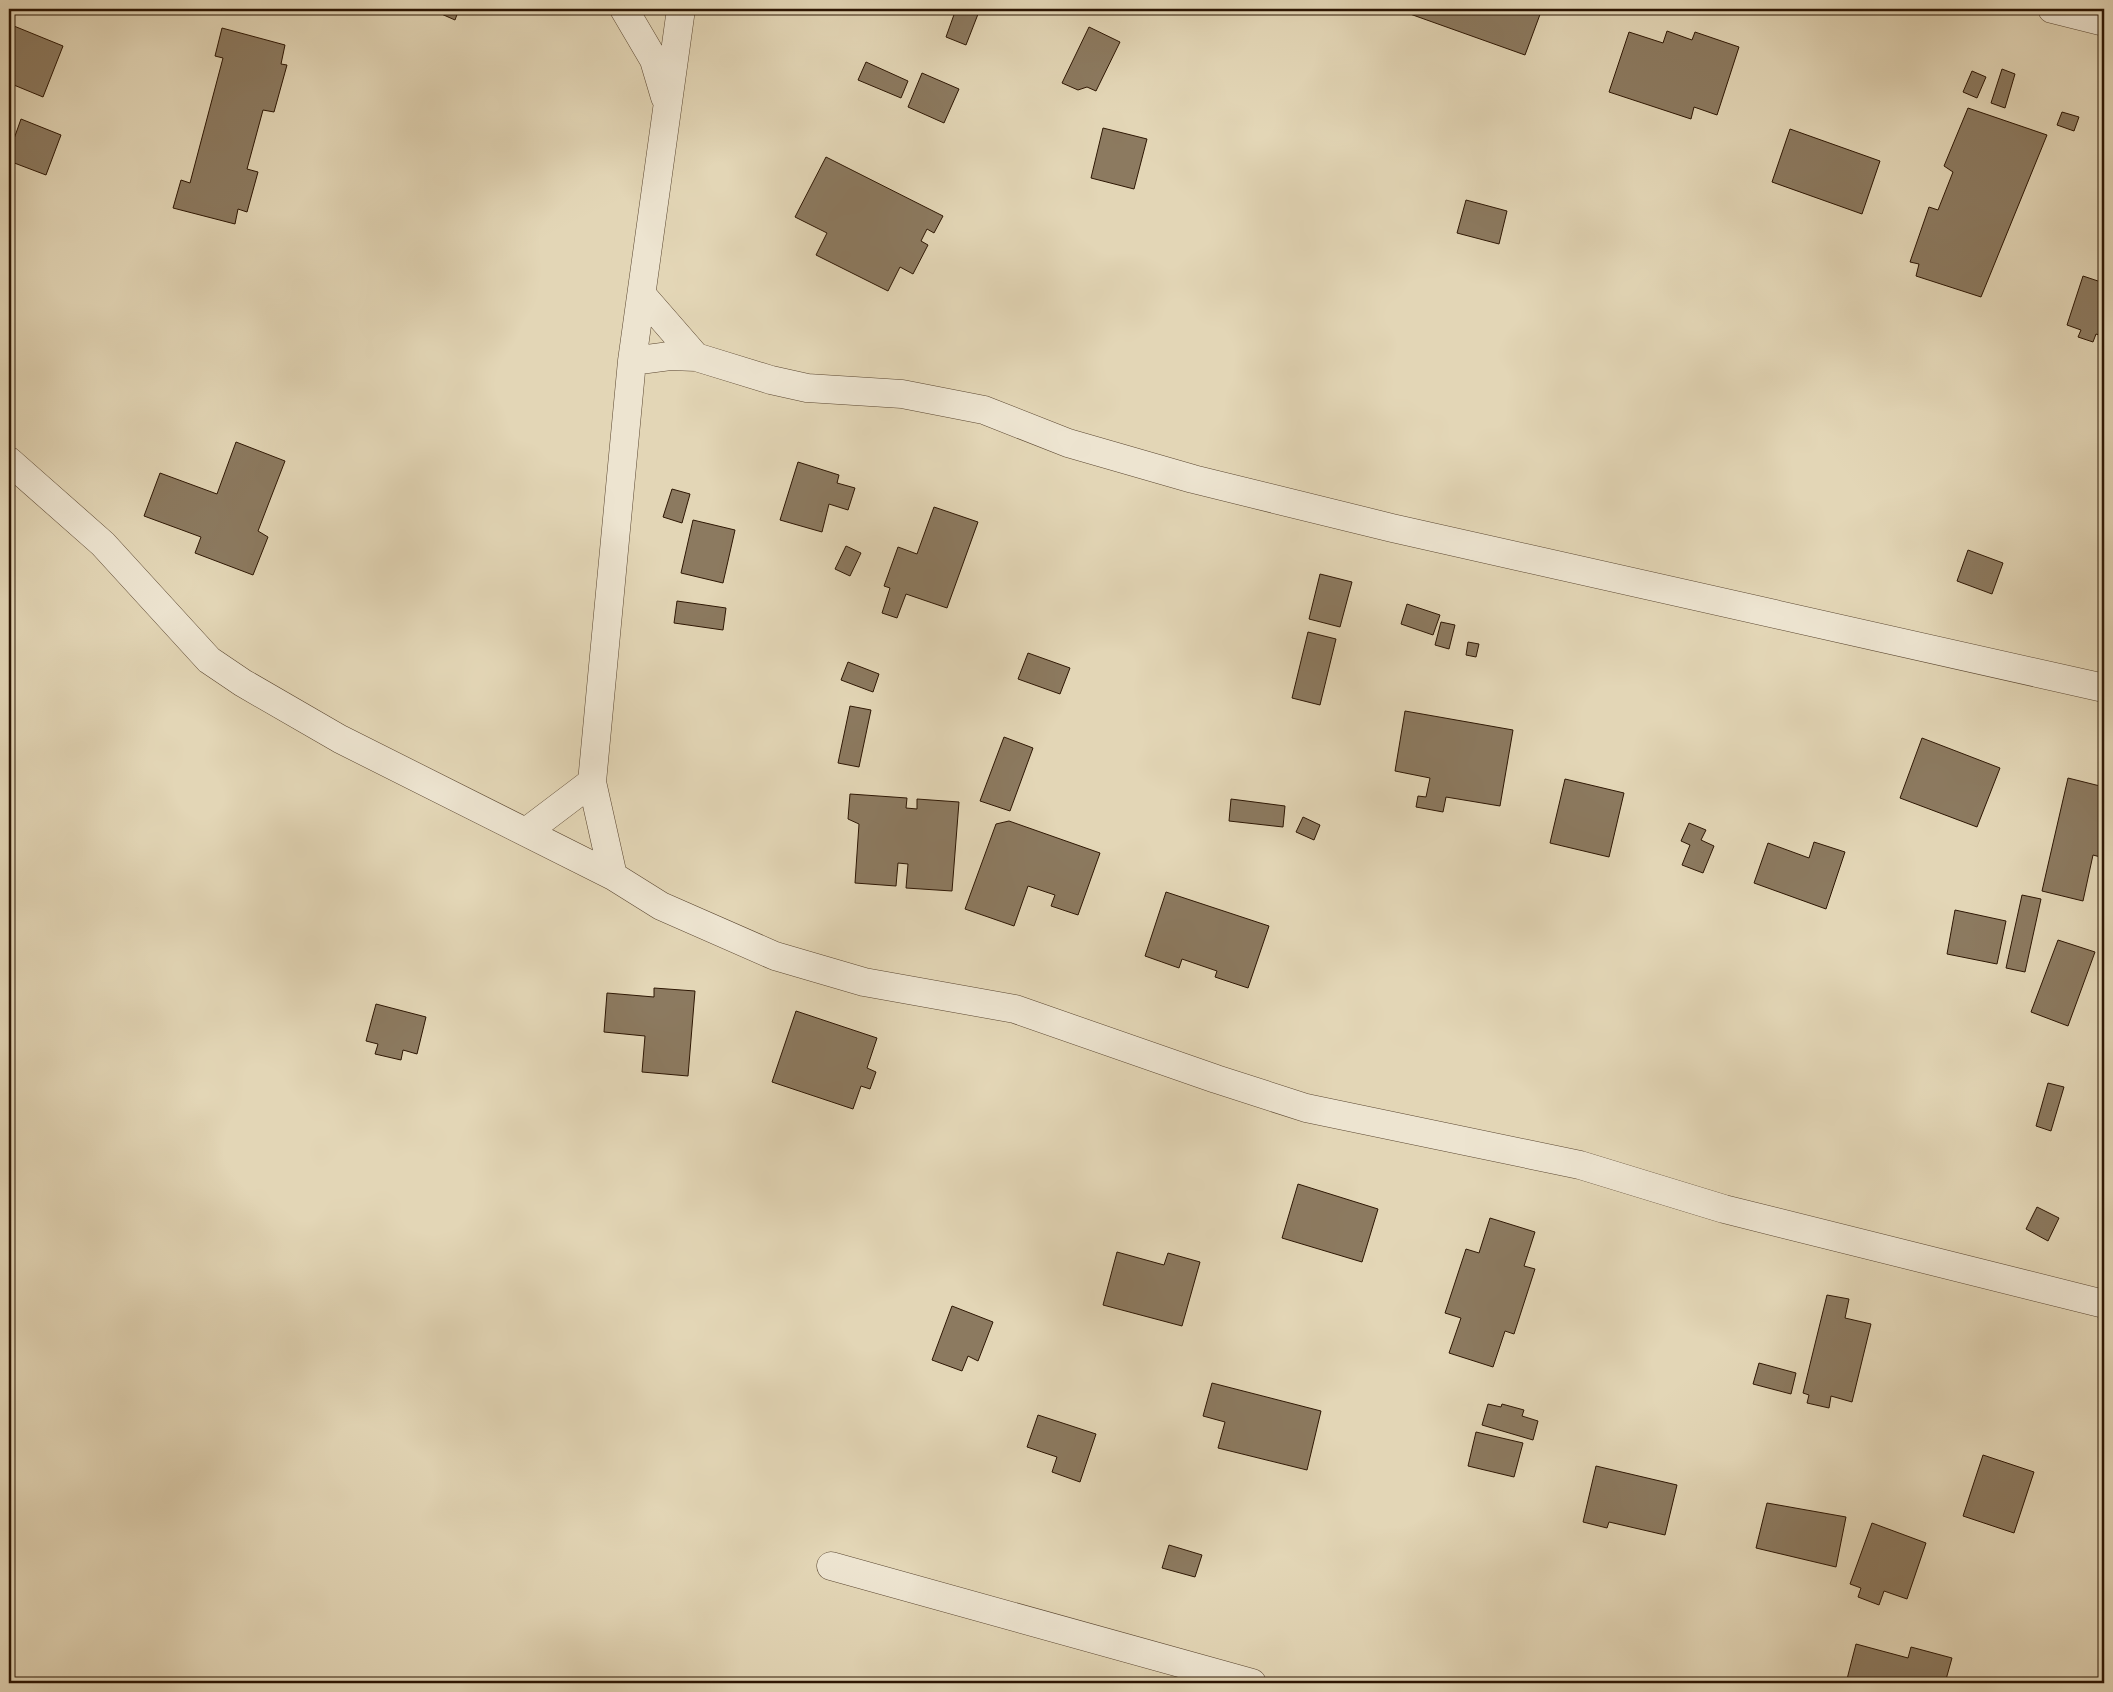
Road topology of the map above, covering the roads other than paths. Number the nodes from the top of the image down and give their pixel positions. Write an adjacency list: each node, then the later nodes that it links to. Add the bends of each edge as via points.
1 (624, 9): 5 (street, via 654,60)
2 (681, 9): 5 (street)
3 (2052, 9): 4 (street)
4 (2104, 22)
5 (668, 105): 6 (street)
6 (642, 295): 7 (street); 8 (street)
7 (696, 357): 8 (street, via 670,356); 10 (street, via 807,388 902,394 984,410 1068,444 1202,481 1392,528)
8 (632, 361): 11 (street)
9 (9, 461): 12 (street, via 103,544 209,660 340,739)
10 (2104, 688)
11 (592, 782): 12 (street); 13 (street)
12 (526, 832): 13 (street)
13 (613, 876): 14 (street, via 661,906 716,932 775,956 855,979 1015,1009 1306,1108 1580,1165 1724,1208)
14 (2104, 1304)
15 (831, 1566): 16 (street)
16 (1252, 1683)

